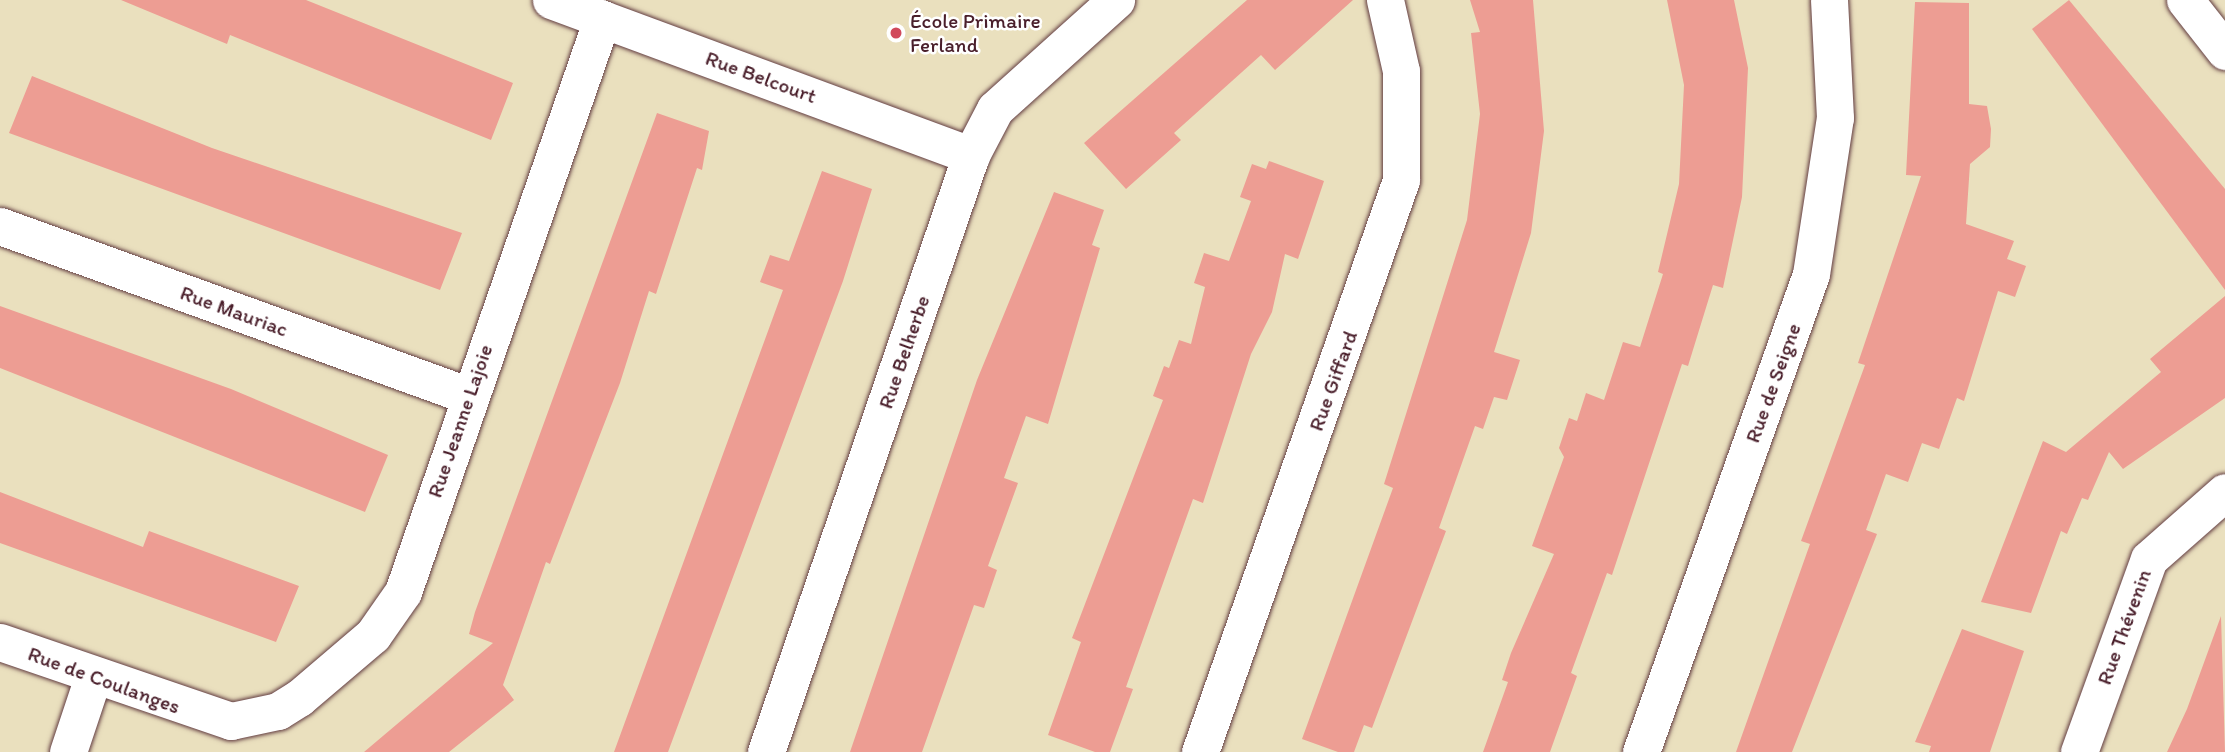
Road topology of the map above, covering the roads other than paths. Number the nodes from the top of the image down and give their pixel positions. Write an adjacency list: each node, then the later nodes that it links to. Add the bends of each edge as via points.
1 (551, 0): 6 (street, Rue Belcourt)
2 (1116, 0): 8 (street, Rue Belherbe, via 995,109)
3 (1385, 0): 17 (street, Rue Giffard, via 1401,71 1401,180)
4 (1829, 0): 18 (street, Rue de Seigne, via 1835,118 1811,274)
5 (2185, 0): 7 (street)
6 (602, 19): 8 (street, Rue Belcourt); 10 (street, Rue Jeanne Lajoie)
7 (2225, 51)
8 (971, 155): 16 (street, Rue Belherbe)
9 (0, 226): 10 (street, Rue Mauriac)
10 (468, 395): 14 (street, Rue Jeanne Lajoie, via 392,614 278,711 230,721)
11 (2225, 492): 19 (street, Rue Thévenin, via 2149,559)
12 (0, 642): 13 (street, Rue de Coulanges)
13 (93, 677): 14 (street, Rue de Coulanges); 15 (street)
14 (208, 717)
15 (68, 752)
16 (766, 752)
17 (1200, 752)
18 (1641, 752)
19 (2079, 752)

